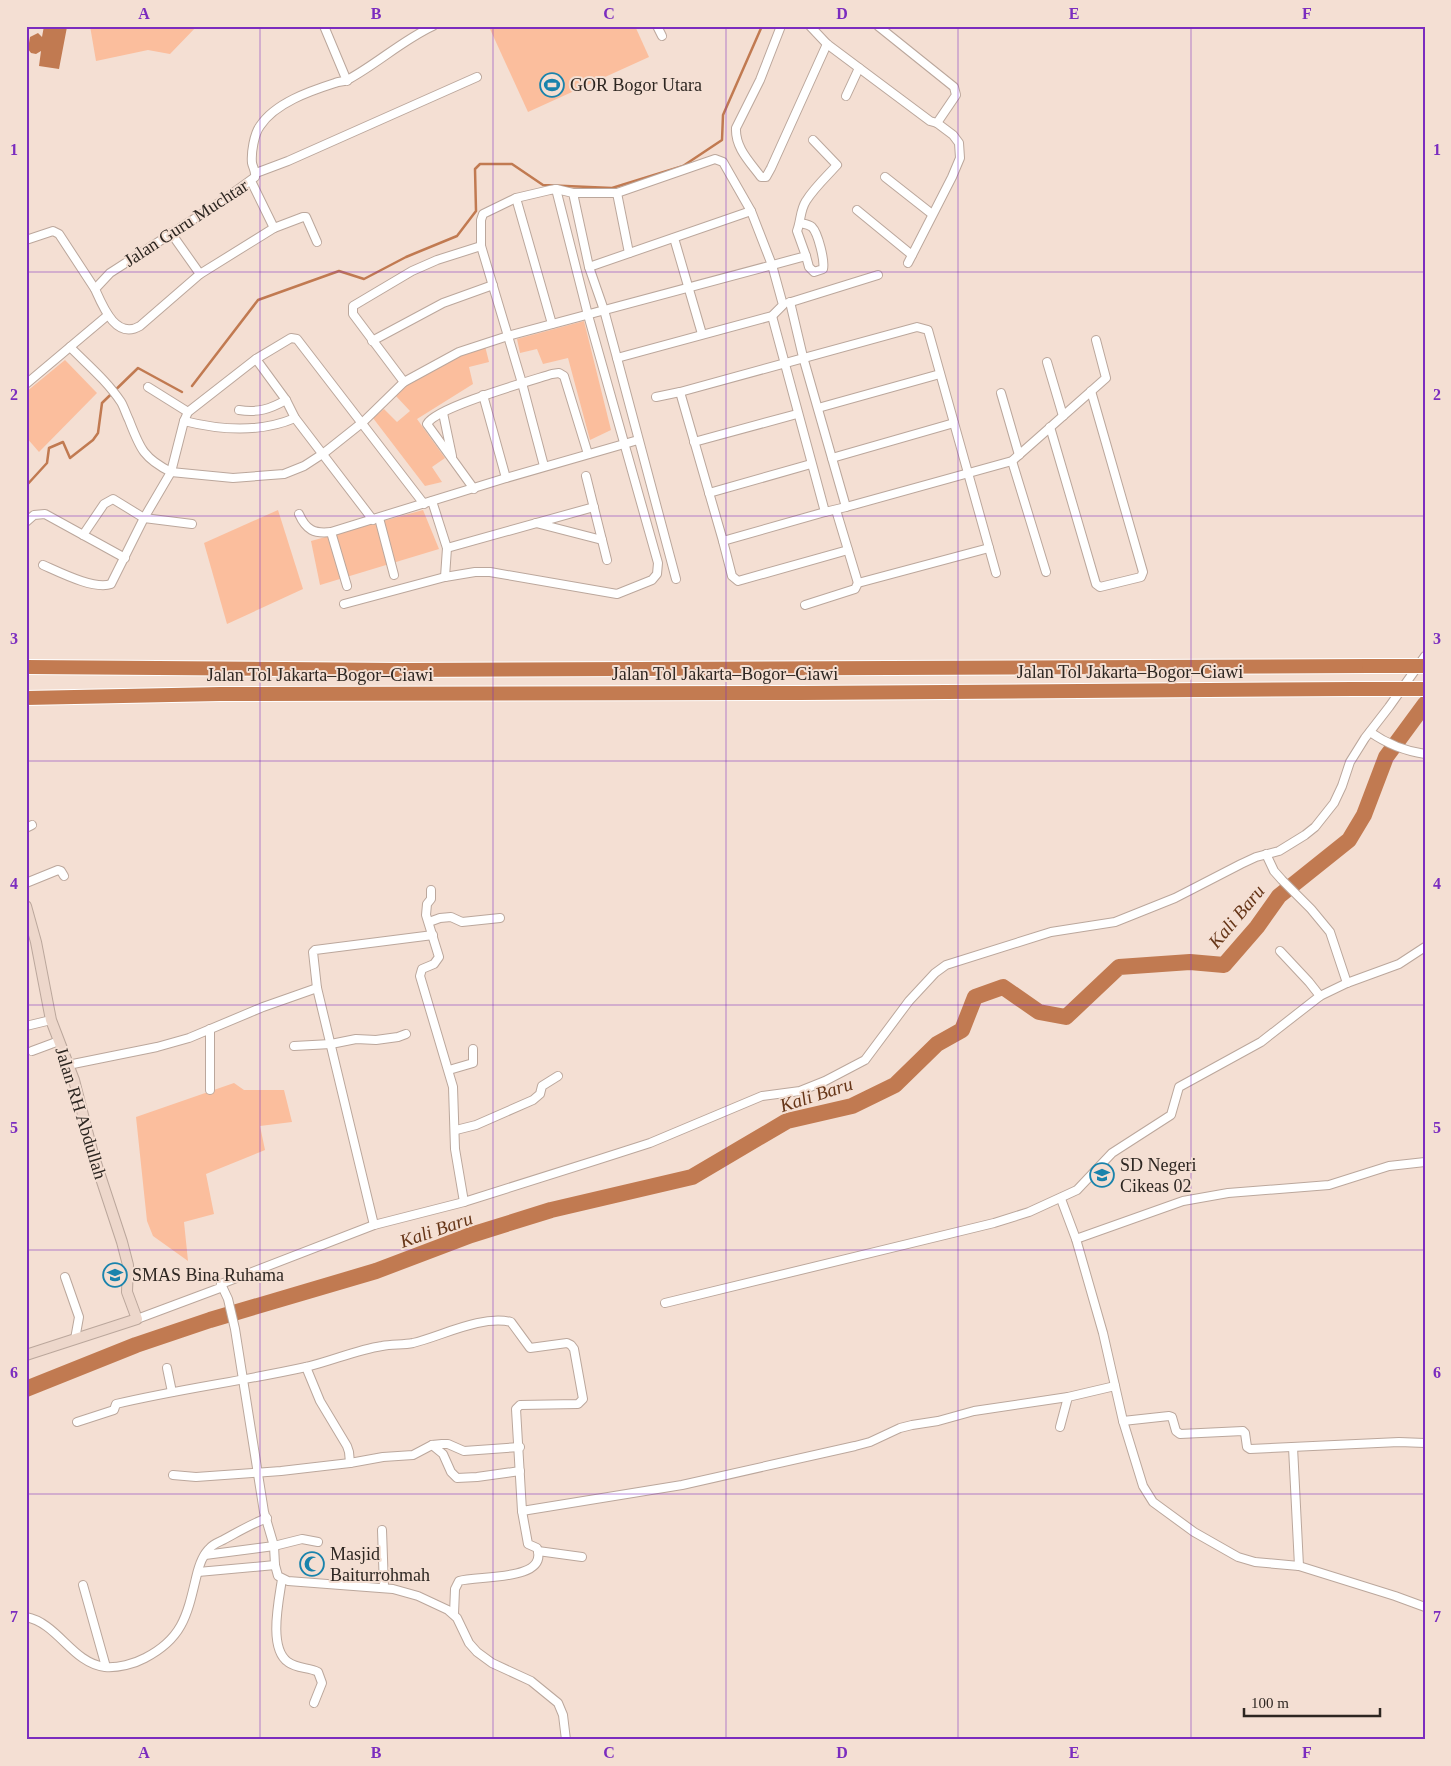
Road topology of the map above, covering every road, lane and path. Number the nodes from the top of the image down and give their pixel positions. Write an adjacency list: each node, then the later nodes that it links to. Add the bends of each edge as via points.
1 (324, 26): 12 (street)
2 (433, 26): 7 (street, Jalan Guru Muchtar)
3 (657, 26): 8 (street)
4 (781, 26): 9 (street, via 760,80 736,128 738,145 761,177 764,178 771,168)
5 (810, 26): 9 (street)
6 (878, 26): 14 (street, via 954,87 956,94)
7 (414, 30): 12 (street, Jalan Guru Muchtar, via 368,68)
8 (662, 36)
9 (827, 44): 10 (street)
10 (859, 68): 13 (street); 14 (street, via 930,121)
11 (477, 77): 16 (street)
12 (346, 81): 16 (street, Jalan Guru Muchtar, via 303,94 284,104 259,126 253,146 252,162)
13 (846, 96)
14 (937, 122): 25 (street, via 959,142 960,153 952,177)
15 (813, 140): 26 (street, via 836,165 806,201)
16 (256, 173): 18 (street, Jalan Guru Muchtar)
17 (885, 177): 25 (street)
18 (251, 181): 27 (street); 28 (street, Jalan Guru Muchtar)
19 (556, 189): 20 (street); 22 (street); 45 (street)
20 (574, 193): 21 (street); 36 (street)
21 (617, 193): 24 (street, via 715,159 724,162); 33 (street)
22 (516, 198): 32 (street, via 483,214); 47 (street)
23 (857, 210): 25 (street, via 910,259)
24 (751, 212): 29 (street); 35 (street)
25 (932, 214)
26 (800, 224): 34 (street, via 797,231); 34 (street, via 814,229 825,263 823,269 814,272)
27 (274, 228): 31 (street, via 303,217); 37 (street)
28 (171, 233): 37 (street); 41 (street, Jalan Guru Muchtar, via 110,273)
29 (674, 238): 33 (street); 40 (street)
30 (26, 240): 41 (street, via 53,231 59,234)
31 (317, 242)
32 (482, 246): 39 (street); 51 (street, via 412,271 353,306 353,314)
33 (629, 253): 36 (street)
34 (806, 256): 35 (street)
35 (772, 265): 40 (street); 42 (street)
36 (589, 267): 43 (street)
37 (200, 274): 44 (street, via 133,330 120,327)
38 (878, 275): 42 (street)
39 (493, 286): 49 (street); 51 (street, via 443,303)
40 (689, 288): 43 (street); 48 (street)
41 (95, 289): 44 (street)
42 (787, 303): 46 (street); 53 (street)
43 (604, 310): 45 (street); 54 (street)
44 (108, 315): 52 (street)
45 (588, 316): 47 (street); 82 (street)
46 (772, 316): 48 (street); 56 (street)
47 (552, 324): 49 (street)
48 (702, 334): 54 (street)
49 (508, 336): 59 (street, via 459,352); 60 (street)
50 (1096, 340): 63 (street, via 1106,378)
51 (372, 341): 59 (street)
52 (70, 348): 61 (street); 90 (street, via 109,386 122,404 140,448 155,463)
53 (803, 357): 56 (street); 58 (street, via 918,327 928,330); 69 (street)
54 (617, 358): 80 (street)
55 (256, 359): 68 (street); 71 (street); 77 (street, via 287,340 296,339)
56 (785, 362): 64 (street); 73 (street)
57 (1047, 362): 74 (street)
58 (940, 374): 69 (street); 78 (street)
59 (404, 382): 77 (street)
60 (522, 383): 66 (street); 84 (street, via 559,373 564,376); 89 (street)
61 (26, 384)
62 (148, 387): 71 (street)
63 (1091, 391): 74 (street); 79 (street, via 1142,577 1100,587 1096,584)
64 (680, 392): 67 (street); 81 (street)
65 (1001, 393): 87 (street)
66 (483, 395): 72 (street); 93 (street)
67 (656, 397)
68 (286, 400): 70 (street, via 265,410); 75 (street)
69 (818, 408): 86 (street)
70 (239, 410)
71 (188, 412): 76 (street)
72 (443, 413): 85 (street); 85 (street, via 427,424)
73 (798, 414): 81 (street); 88 (street)
74 (1063, 416): 79 (street)
75 (295, 418): 76 (street, via 229,429); 83 (street)
76 (184, 421): 90 (street)
77 (363, 422): 83 (street); 96 (street)
78 (954, 423): 86 (street); 91 (street)
79 (1050, 427): 87 (street)
80 (638, 440): 82 (street); 121 (street)
81 (694, 442): 95 (street)
82 (623, 444): 84 (street); 120 (street, via 658,563 657,574 652,580 617,594 490,572 466,572)
83 (324, 453): 90 (street, via 304,466 276,476 233,478); 103 (street)
84 (588, 454): 89 (street)
85 (453, 458): 94 (street)
86 (832, 458): 98 (street)
87 (1016, 458): 91 (street); 117 (street)
88 (811, 464): 95 (street); 100 (street)
89 (544, 466): 93 (street)
90 (171, 472): 102 (street)
91 (968, 473): 98 (street); 112 (street)
92 (586, 476): 97 (street)
93 (506, 478): 94 (street)
94 (474, 489): 96 (street)
95 (709, 493): 110 (street)
96 (428, 503): 103 (street); 111 (street)
97 (594, 507): 105 (street); 109 (street)
98 (846, 507): 99 (street)
99 (836, 510): 100 (street); 113 (street)
100 (825, 512): 110 (street)
101 (299, 514): 107 (street, via 314,532)
102 (144, 518): 106 (street); 108 (street, via 118,500 108,500); 114 (street)
103 (376, 519): 107 (street); 119 (street)
104 (26, 522): 108 (street, via 34,515 45,514)
105 (535, 523): 109 (street); 111 (street)
106 (192, 524)
107 (331, 532): 123 (street)
108 (83, 535): 114 (street)
109 (602, 540): 115 (street)
110 (723, 541): 113 (street, via 732,576 738,581)
111 (447, 548): 120 (street)
112 (989, 548): 118 (street); 122 (street)
113 (848, 550): 122 (street)
114 (125, 558): 116 (street, via 108,585 74,578)
115 (607, 560)
116 (43, 565)
117 (1046, 572)
118 (996, 573)
119 (394, 575)
120 (445, 577): 124 (street)
121 (676, 579)
122 (858, 584): 125 (street, via 855,589)
123 (347, 586)
124 (344, 604)
125 (805, 605)
126 (1425, 656): 133 (street)
127 (1425, 666): 129 (highway, Jalan Tol Jakarta–Bogor–Ciawi, bridge)
128 (26, 667): 129 (highway, Jalan Tol Jakarta–Bogor–Ciawi)
129 (800, 669): 131 (highway)
130 (1425, 689): 131 (highway, Jalan Tol Jakarta–Bogor–Ciawi, bridge)
131 (801, 693): 132 (highway, Jalan Tol Jakarta–Bogor–Ciawi, via 220,694)
132 (26, 698)
133 (1370, 732): 134 (street, via 1384,742); 135 (street, via 1350,762 1334,803 1315,827 1279,851)
134 (1425, 754)
135 (1266, 854): 145 (street, via 1274,871 1330,932); 164 (street, via 1175,898 1115,922 1051,932 946,965 909,1002 864,1060 825,1082 800,1091 762,1096 650,1143)
136 (64, 876): 137 (street, via 58,870)
137 (26, 883)
138 (430, 890): 141 (street, via 431,899 426,910)
139 (26, 906): 148 (street, Jalan RH Abdullah, via 38,949)
140 (500, 918): 141 (street, via 462,922 452,917)
141 (429, 922): 142 (street)
142 (433, 935): 146 (street, via 315,950); 158 (street, via 439,957 434,964 422,969 420,976)
143 (1425, 948): 145 (street, via 1399,964)
144 (1280, 951): 147 (street)
145 (1347, 983): 147 (street)
146 (317, 988): 150 (street); 153 (street)
147 (1320, 996): 163 (street, via 1261,1042 1179,1087 1172,1115 1112,1153 1077,1190)
148 (51, 1020): 149 (street); 152 (street, Jalan RH Abdullah)
149 (26, 1026)
150 (210, 1029): 157 (street, via 157,1047); 160 (street)
151 (406, 1034): 153 (street)
152 (59, 1041): 156 (street); 157 (street, Jalan RH Abdullah)
153 (331, 1044): 154 (street); 165 (street)
154 (294, 1046)
155 (473, 1049): 158 (street, via 472,1064)
156 (32, 1050)
157 (68, 1065): 170 (street, Jalan RH Abdullah, via 122,1242 128,1265 127,1292)
158 (449, 1070): 161 (street)
159 (558, 1076): 161 (street, via 542,1086 540,1094 533,1100 476,1125)
160 (210, 1090)
161 (456, 1130): 164 (street, via 455,1149)
162 (1425, 1162): 166 (street, via 1389,1166 1329,1185 1228,1193 1183,1201)
163 (1061, 1199): 166 (street); 169 (street, via 994,1222)
164 (464, 1202): 165 (street)
165 (374, 1225): 168 (street)
166 (1076, 1239): 176 (street)
167 (65, 1277): 171 (street, via 79,1317)
168 (221, 1284): 170 (street, via 220,1288); 175 (street, via 228,1299)
169 (665, 1302)
170 (138, 1319): 171 (street)
171 (74, 1339): 172 (street)
172 (26, 1355)
173 (306, 1367): 175 (street); 184 (street, via 361,1351 411,1344 482,1322 512,1322 530,1348 567,1343 574,1349 582,1401 578,1404 520,1404 516,1409); 186 (street, via 320,1402 347,1446)
174 (167, 1368): 177 (street)
175 (243, 1378): 177 (street); 188 (street)
176 (1115, 1386): 178 (street); 179 (street)
177 (172, 1392): 180 (street, via 116,1404 114,1410)
178 (1068, 1397): 181 (street); 190 (street, via 974,1411 912,1425 855,1446 682,1485)
179 (1123, 1421): 185 (street, via 1169,1416 1177,1433 1241,1430 1245,1433 1248,1448); 199 (street, via 1143,1486 1154,1502 1194,1532 1238,1557)
180 (77, 1422)
181 (1060, 1427)
182 (1425, 1443): 185 (street)
183 (432, 1445): 184 (street, via 448,1444 464,1451); 186 (street, via 413,1455); 187 (street, via 443,1454 458,1478)
184 (520, 1446): 187 (street)
185 (1293, 1447): 199 (street)
186 (350, 1463): 188 (street)
187 (520, 1471): 190 (street)
188 (258, 1473): 189 (street, via 196,1477); 191 (street)
189 (173, 1475)
190 (522, 1511): 195 (street, via 528,1544)
191 (267, 1518): 194 (street); 196 (street, via 214,1544)
192 (382, 1530): 203 (street)
193 (318, 1542): 194 (street, via 302,1539)
194 (274, 1546): 196 (street); 198 (street)
195 (538, 1551): 197 (street); 205 (street, via 538,1559 529,1570 459,1581 455,1589)
196 (205, 1555): 200 (street)
197 (582, 1557)
198 (275, 1565): 200 (street); 201 (street)
199 (1298, 1566): 204 (street)
200 (198, 1572): 207 (street, via 186,1616 175,1636 141,1660)
201 (282, 1579): 203 (street); 208 (street, via 276,1622 280,1651 287,1662 318,1672 322,1683)
202 (83, 1585): 207 (street)
203 (384, 1588): 205 (street, via 418,1596)
204 (1425, 1607)
205 (454, 1614): 209 (street, via 477,1652 531,1680 558,1703 564,1715)
206 (26, 1617): 207 (street, via 47,1626 85,1659)
207 (106, 1667)
208 (314, 1703)
209 (566, 1740)

